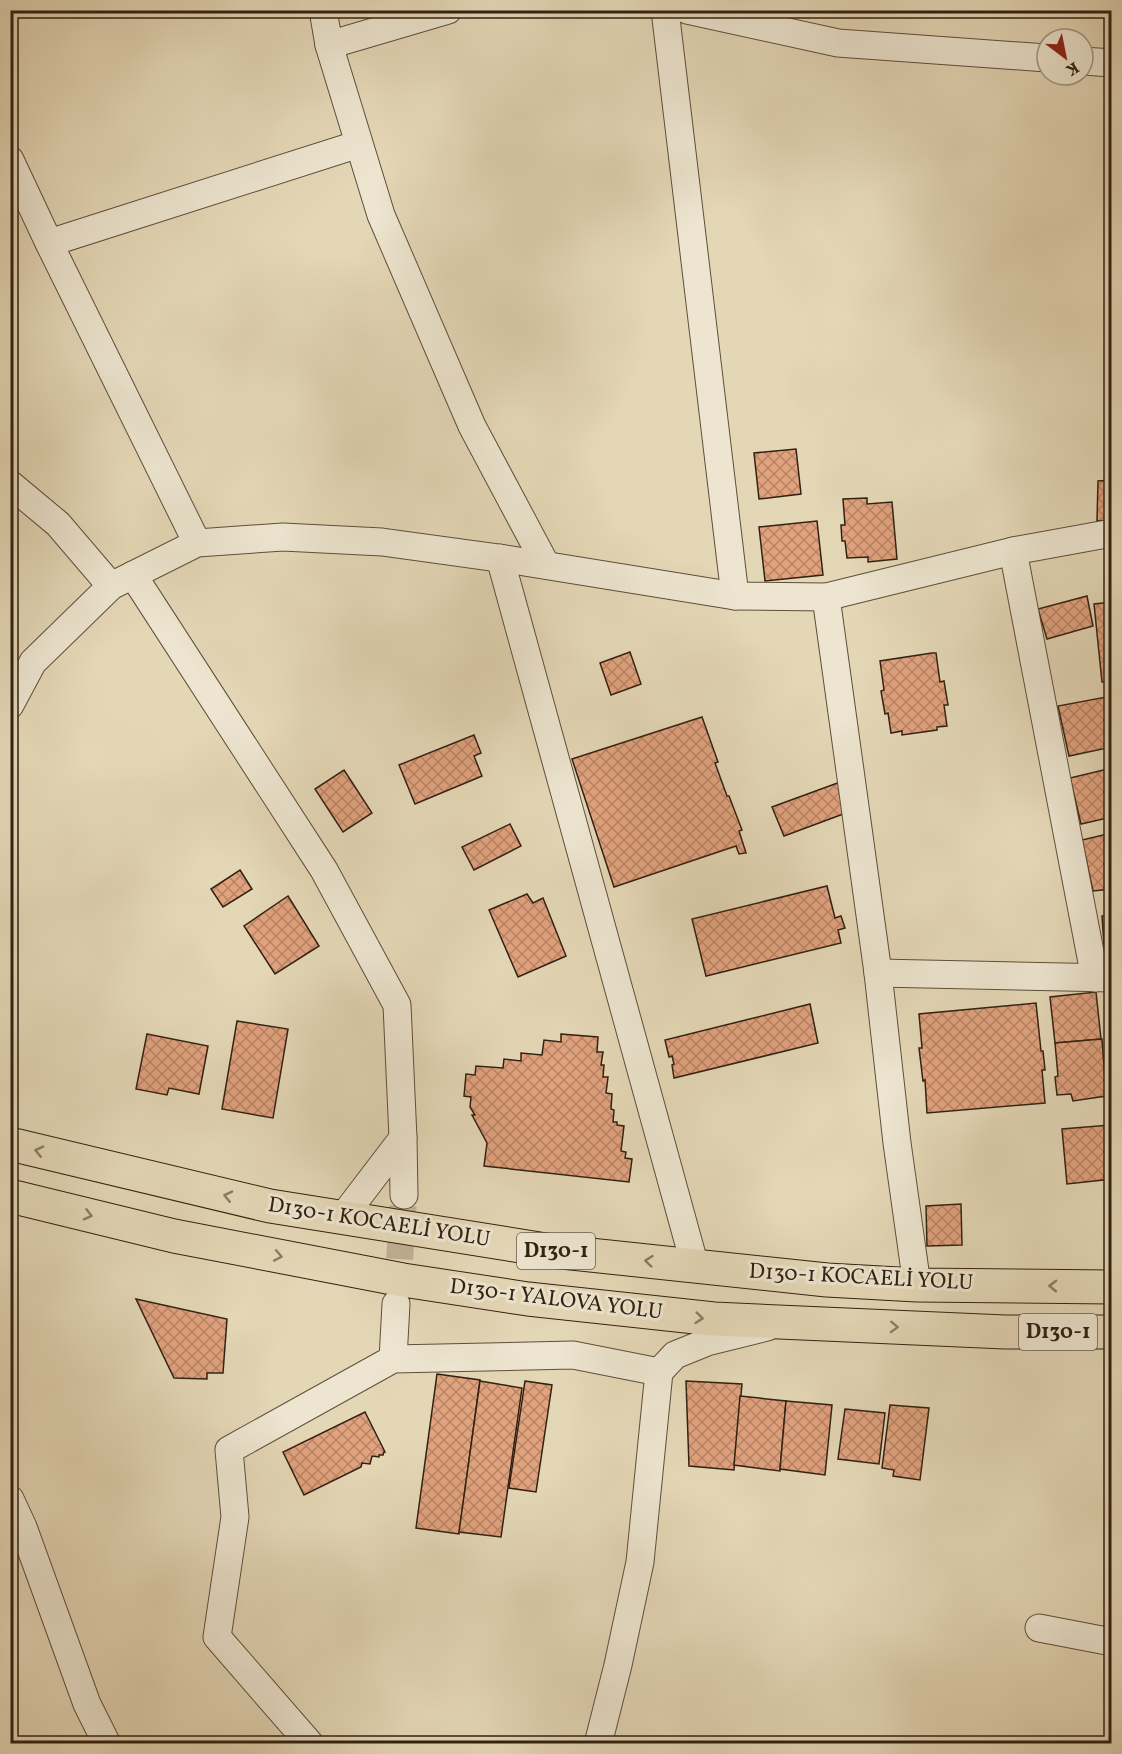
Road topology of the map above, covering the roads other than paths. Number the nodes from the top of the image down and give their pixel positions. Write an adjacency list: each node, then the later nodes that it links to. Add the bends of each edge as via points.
1 (323, 10): 5 (street)
2 (448, 10): 5 (street)
3 (665, 10): 19 (street)
4 (687, 10): 6 (street, via 838,43)
5 (329, 45): 9 (street)
6 (1035, 57)
7 (1095, 62): 8 (street)
8 (1112, 63)
9 (359, 144): 11 (street); 17 (street, via 381,215 472,426)
10 (10, 160): 11 (street)
11 (49, 243): 14 (street)
12 (10, 484): 18 (street)
13 (1112, 533): 15 (street)
14 (197, 543): 16 (street, via 283,537 382,542); 18 (street)
15 (1013, 551): 20 (street); 23 (street)
16 (500, 558): 17 (street); 29 (street)
17 (546, 565): 19 (street)
18 (122, 581): 21 (street, via 33,662); 24 (street, via 324,870 397,1005)
19 (735, 596): 20 (street)
20 (826, 597): 22 (street)
21 (10, 705)
22 (878, 973): 23 (street); 30 (street)
23 (1103, 978)
24 (403, 1138): 26 (street); 28 (street)
25 (10, 1144): 28 (highway, D130-1 KOCAELİ YOLU / D130-1, one-way to 25, via 270,1206)
26 (404, 1195)
27 (10, 1196): 33 (highway, D130-1 YALOVA YOLU / D130-1, one-way to 33, via 174,1236 403,1280 539,1300)
28 (342, 1218): 29 (highway, D130-1 KOCAELİ YOLU / D130-1, one-way to 28, via 552,1251)
29 (695, 1266): 30 (highway, D130-1 KOCAELİ YOLU / D130-1, via 827,1280)
30 (917, 1284): 31 (highway, D130-1 KOCAELİ YOLU / D130-1, one-way to 30)
31 (1112, 1287)
32 (396, 1304): 35 (street)
33 (782, 1323): 34 (highway, D130-1 YALOVA YOLU / D130-1, one-way to 34); 36 (street, via 707,1342 675,1355)
34 (1112, 1332)
35 (393, 1359): 36 (street, via 573,1355); 41 (street, via 229,1450 235,1517 217,1637)
36 (659, 1372): 42 (street, via 640,1562)
37 (10, 1499): 40 (street, via 87,1704)
38 (1039, 1628): 39 (street)
39 (1112, 1642)
40 (107, 1743)
41 (310, 1743)
42 (598, 1743)

